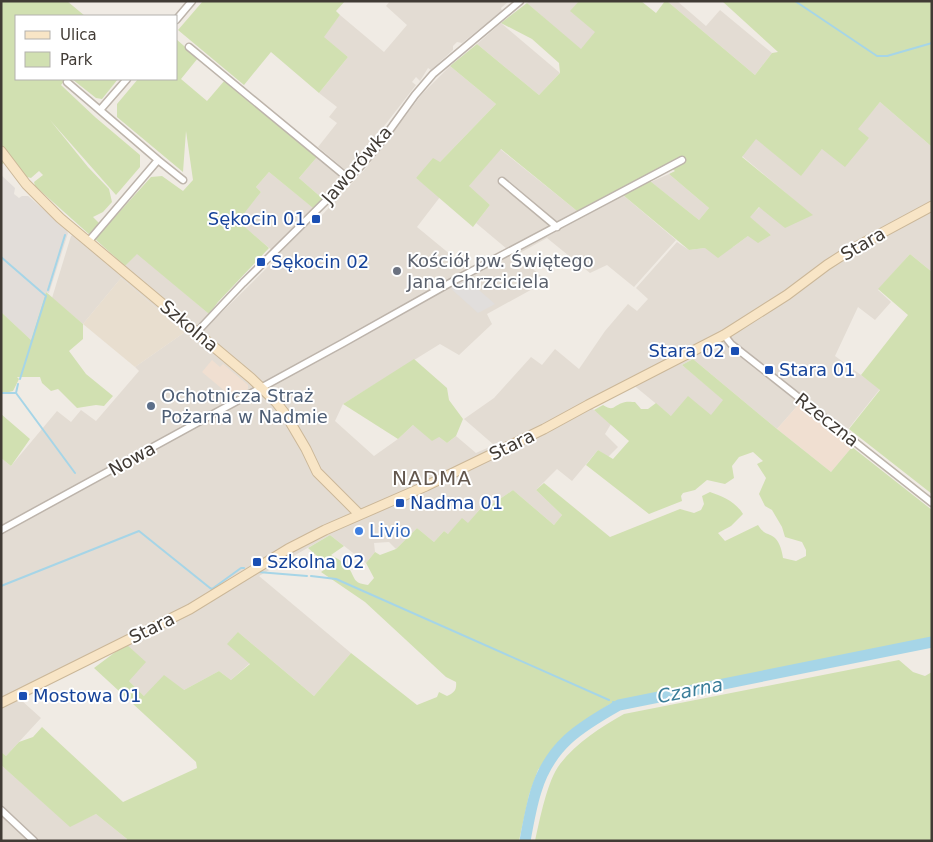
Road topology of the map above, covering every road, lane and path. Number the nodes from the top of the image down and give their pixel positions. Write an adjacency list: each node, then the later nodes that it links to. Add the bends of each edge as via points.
1 (192, 1): 3 (street)
2 (520, 1): 11 (street, Jaworówka, via 433,74)
3 (178, 18)
4 (189, 47): 11 (street)
5 (126, 80): 7 (street)
6 (67, 82): 7 (street)
7 (100, 110): 9 (street)
8 (1, 151): 16 (street, Szkolna, via 26,184)
9 (158, 160): 12 (street); 16 (street)
10 (682, 160): 15 (street, Nowa)
11 (349, 179): 17 (street, Jaworówka)
12 (183, 180)
13 (502, 181): 15 (street)
14 (932, 206): 18 (street, Stara, via 852,249)
15 (557, 227): 19 (street, Nowa)
16 (88, 242): 17 (street, Szkolna)
17 (196, 333): 19 (street, Szkolna)
18 (724, 334): 20 (street, Rzeczna, via 731,344); 21 (street, Stara, via 544,429 426,486)
19 (262, 387): 21 (street, Szkolna, via 290,421 317,472); 22 (street, Nowa)
20 (932, 503)
21 (359, 514): 23 (street, Stara, via 288,549 166,622)
22 (1, 530)
23 (1, 703)
24 (1, 810): 25 (street)
25 (34, 841)

